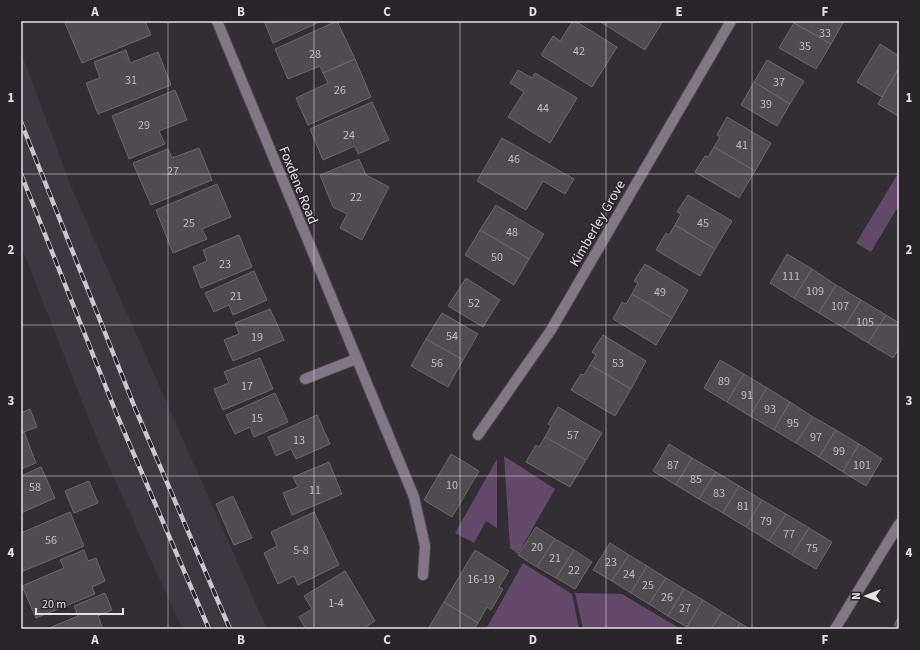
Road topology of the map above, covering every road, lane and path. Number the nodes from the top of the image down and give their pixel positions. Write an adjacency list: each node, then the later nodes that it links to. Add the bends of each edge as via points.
1 (217, 21): 3 (street, Foxdene Road)
2 (731, 21): 5 (street, Kimberley Grove, via 551,330)
3 (356, 359): 4 (street); 7 (street, Foxdene Road, via 414,497 425,546)
4 (305, 379)
5 (478, 435)
6 (899, 524): 8 (street)
7 (423, 575)
8 (834, 629)

